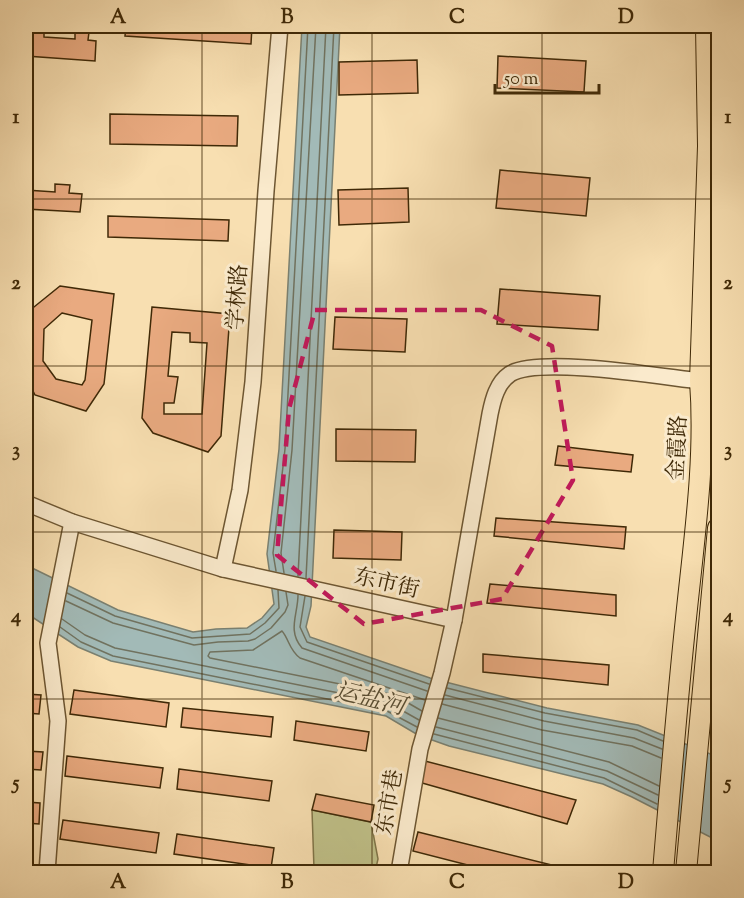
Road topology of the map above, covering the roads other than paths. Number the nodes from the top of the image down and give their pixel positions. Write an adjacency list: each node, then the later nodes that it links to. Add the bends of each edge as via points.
1 (280, 26): 9 (street, 学林路, via 253,382 240,490)
2 (706, 26): 3 (main road, 金霞路)
3 (709, 381): 4 (main road, 金霞路); 10 (street, 东市巷, via 564,366 513,372 502,381 489,414)
4 (710, 408): 5 (main road, 金霞路)
5 (709, 440): 13 (main road, 金霞路, via 696,516)
6 (26, 503): 7 (street)
7 (72, 522): 9 (street, 东市街); 11 (street, via 48,643 58,721)
8 (718, 528): 14 (main road)
9 (224, 569): 10 (street, 东市街)
10 (454, 620): 12 (street, 东市巷, via 420,749)
11 (47, 873)
12 (399, 873)
13 (663, 873)
14 (686, 873)

